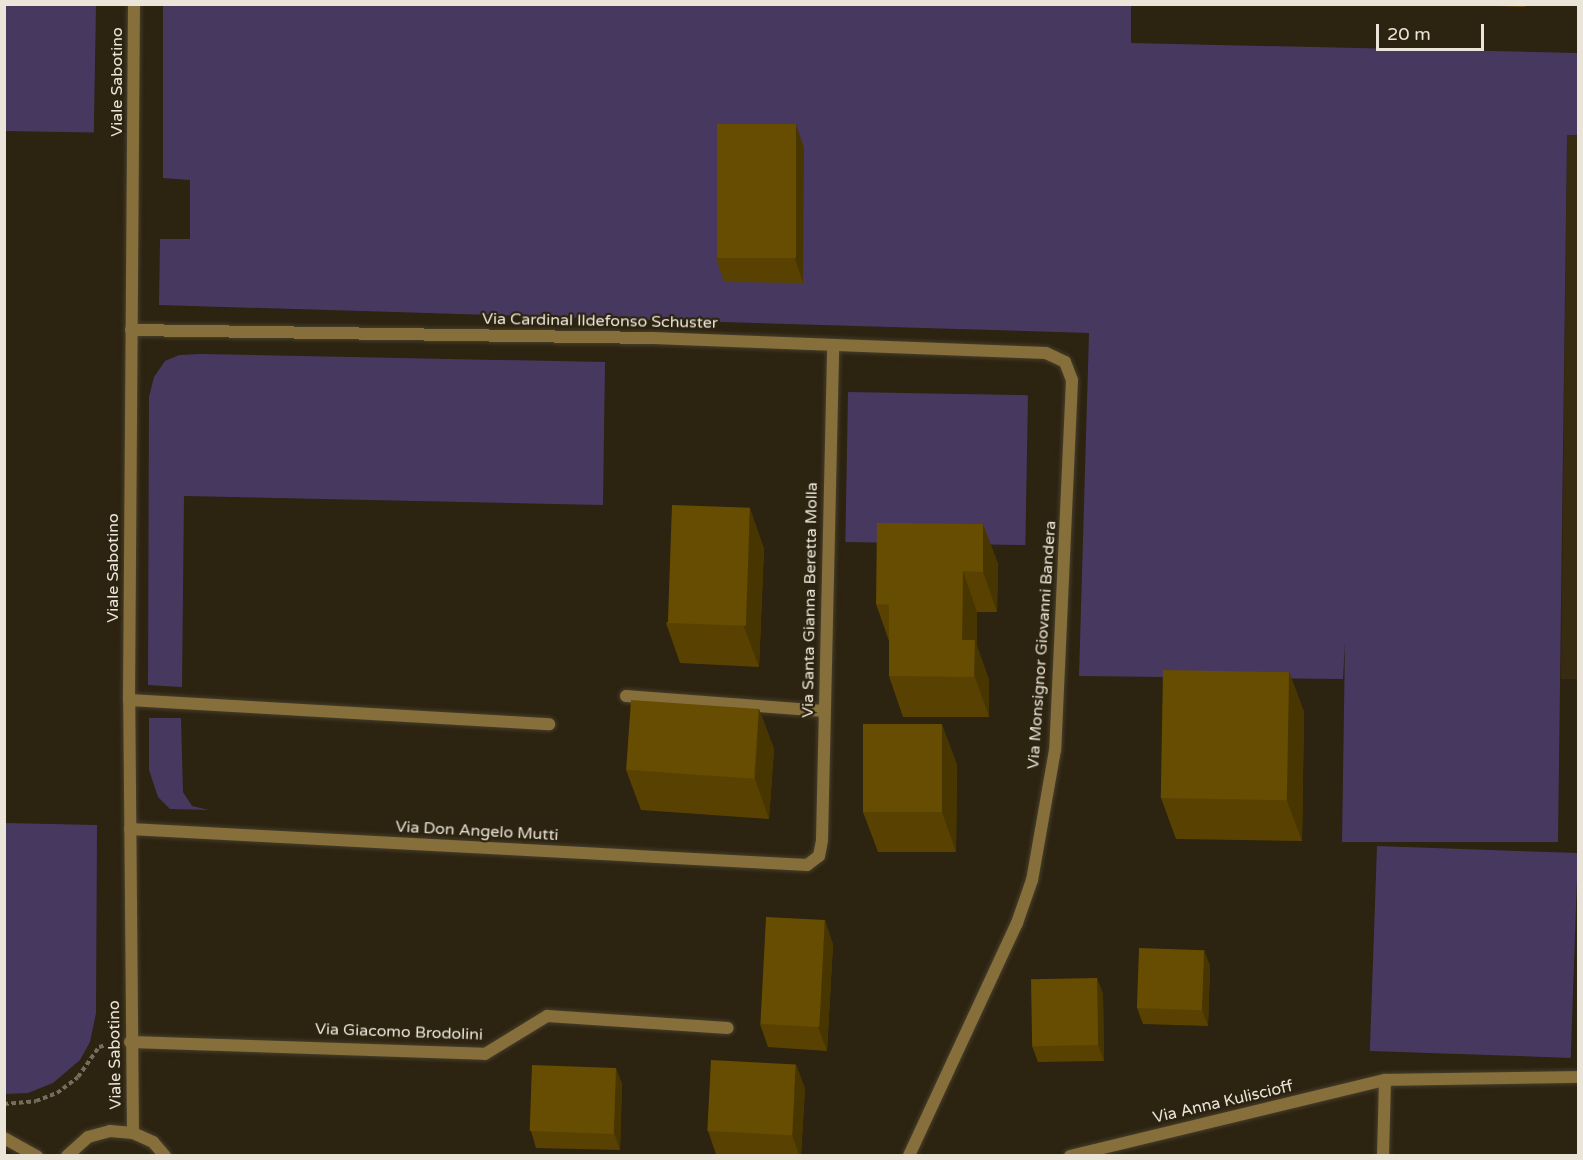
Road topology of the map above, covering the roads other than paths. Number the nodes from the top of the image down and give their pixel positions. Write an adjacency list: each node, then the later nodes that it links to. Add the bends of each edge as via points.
1 (134, 4): 2 (street, Viale Sabotino)
2 (131, 330): 3 (street, Via Cardinal Ildefonso Schuster, via 653,338); 6 (street, Viale Sabotino)
3 (833, 345): 4 (street, Via Cardinal Ildefonso Schuster, via 1046,353); 7 (street, Via Santa Gianna Beretta Molla)
4 (1065, 362): 22 (street, Via Monsignor Giovanni Bandera, via 1072,373 1072,391 1055,750 1032,880 1017,923)
5 (626, 696): 7 (street)
6 (129, 700): 8 (street); 9 (street, Viale Sabotino)
7 (824, 711): 10 (street, Via Santa Gianna Beretta Molla)
8 (549, 724)
9 (130, 829): 10 (street, Via Don Angelo Mutti, via 789,866 807,865); 12 (street, Viale Sabotino)
10 (819, 856)
11 (728, 1028): 12 (street, Via Giacomo Brodolini, via 547,1016 485,1053)
12 (130, 1042): 15 (street, Viale Sabotino)
13 (1578, 1077): 14 (street, Via Anna Kuliscioff)
14 (1385, 1080): 23 (street, Via Anna Kuliscioff); 24 (street)
15 (133, 1132): 20 (street, via 110,1131 88,1137); 21 (street, via 153,1142)
16 (4, 1138): 17 (street)
17 (17, 1142): 18 (street); 19 (street)
18 (13, 1155)
19 (37, 1155)
20 (67, 1155)
21 (165, 1155)
22 (909, 1155)
23 (1070, 1155)
24 (1383, 1155)

